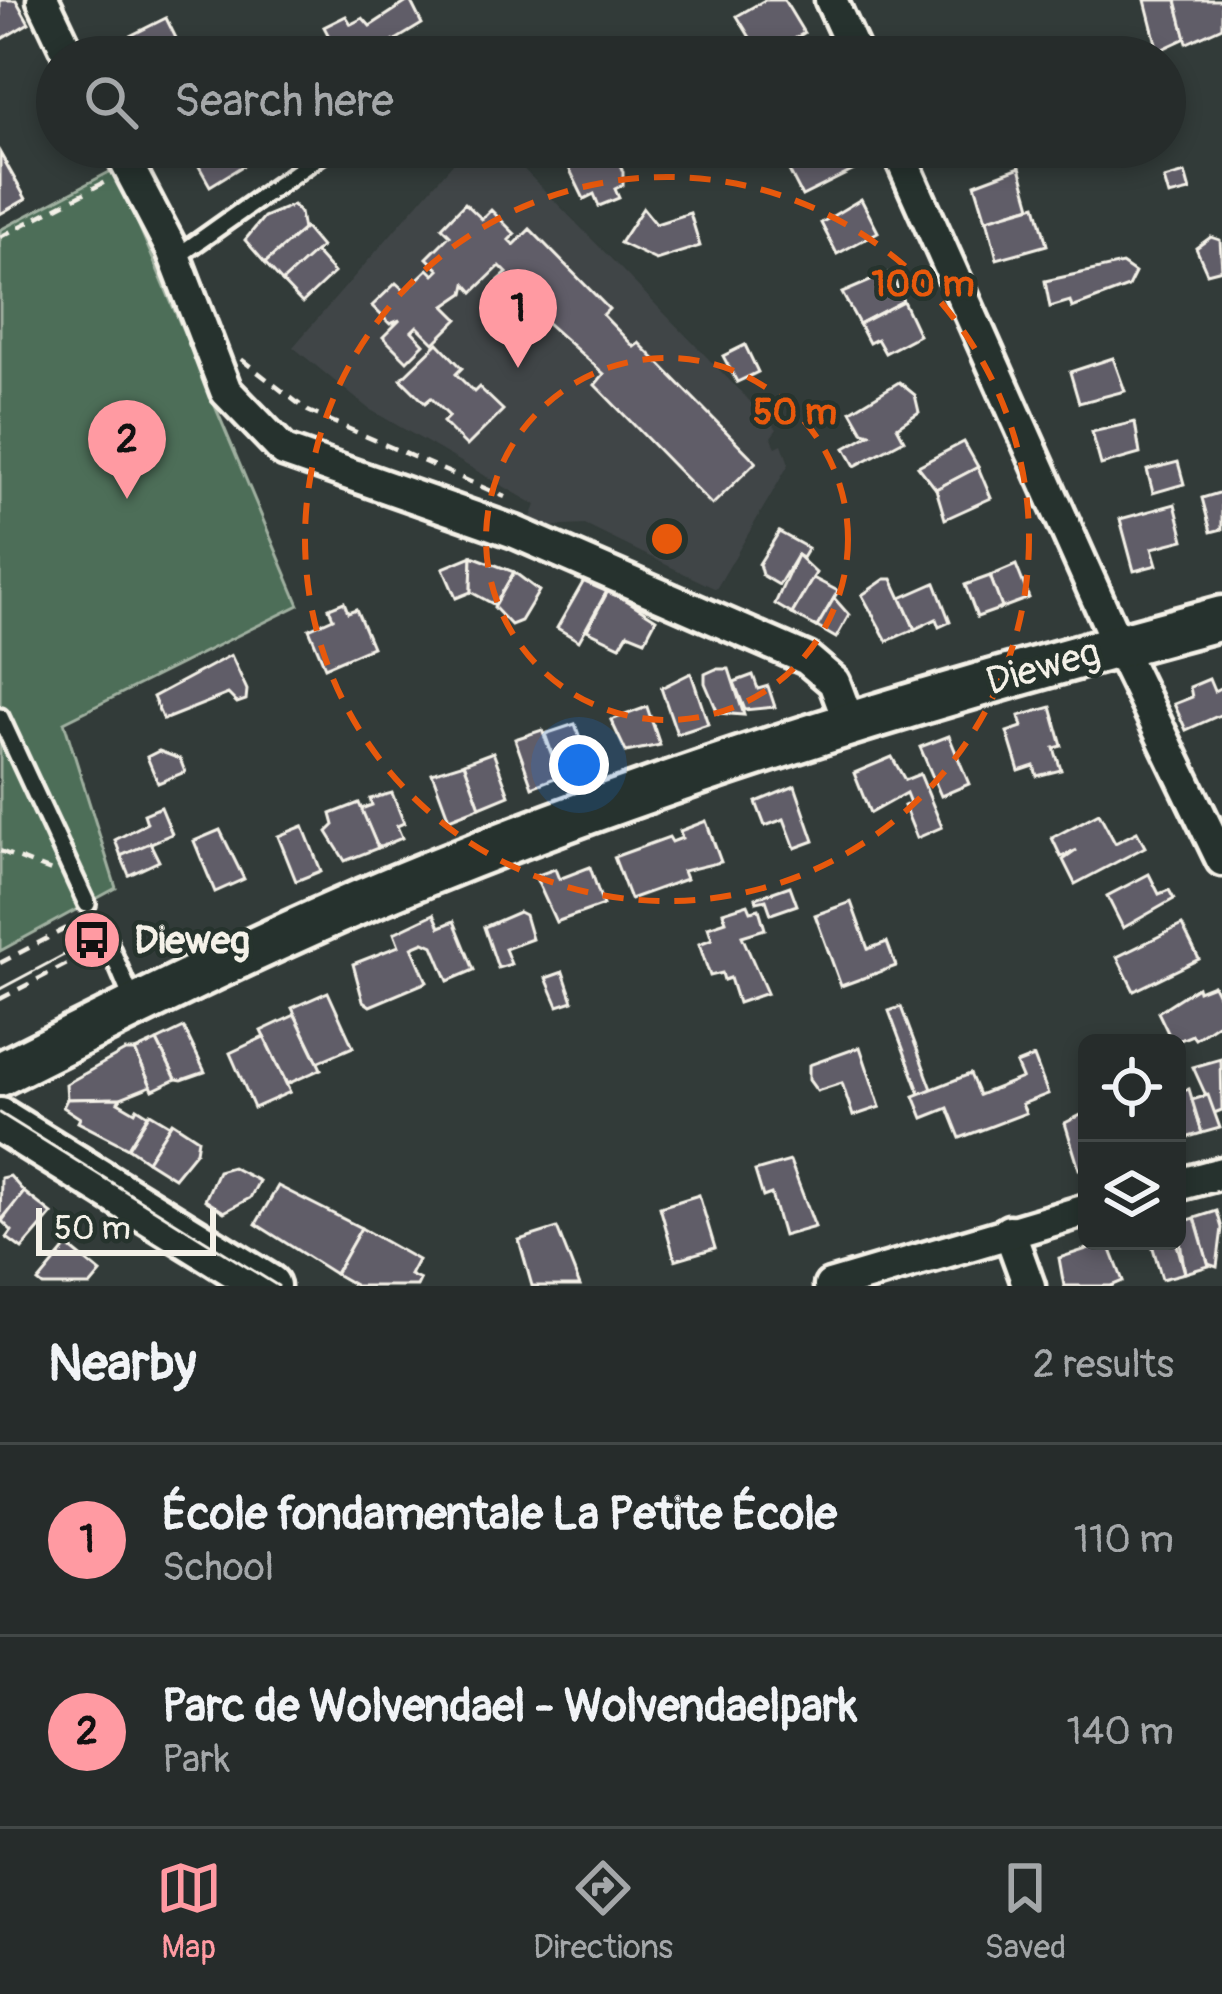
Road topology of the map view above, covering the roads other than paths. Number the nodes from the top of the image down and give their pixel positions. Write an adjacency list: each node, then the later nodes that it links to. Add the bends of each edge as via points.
1 (43, 0): 3 (street)
2 (835, 4): 4 (street)
3 (60, 36)
4 (848, 36)
5 (129, 168): 8 (street)
6 (302, 168): 8 (lane)
7 (905, 168): 10 (street)
8 (175, 258): 12 (street, via 226,391 284,452 515,532 807,659 835,682)
9 (1222, 619): 10 (street, Dieweg)
10 (1118, 646): 12 (street, Dieweg); 13 (street)
11 (0, 717): 14 (lane)
12 (849, 722): 16 (street, Dieweg, via 430,872)
13 (1222, 860)
14 (86, 911)
15 (101, 946): 16 (lane)
16 (134, 1004): 17 (street, Dieweg)
17 (0, 1074)
18 (0, 1120): 23 (street)
19 (1222, 1173): 20 (street)
20 (1186, 1183)
21 (1078, 1212): 22 (street)
22 (1009, 1231): 24 (street); 25 (street)
23 (268, 1286)
24 (830, 1286)
25 (1029, 1286)

